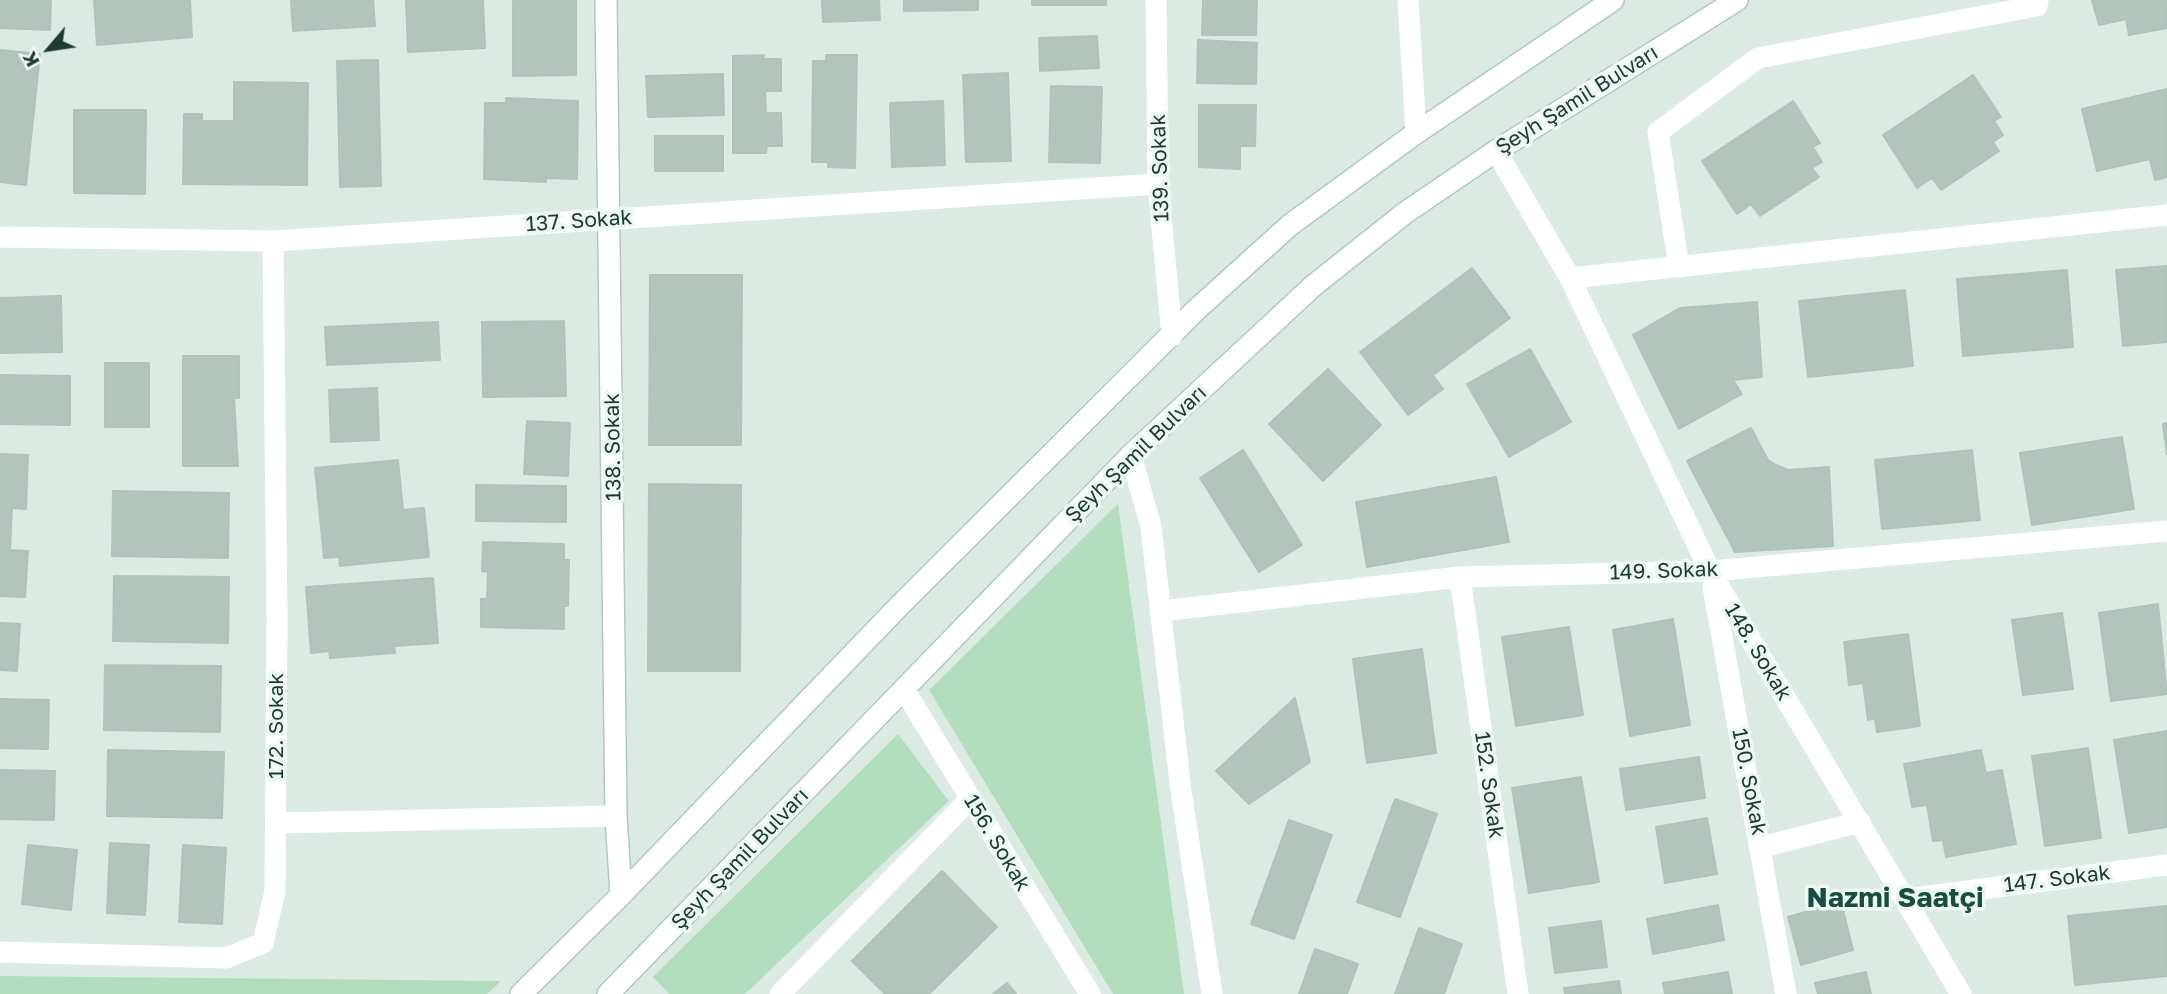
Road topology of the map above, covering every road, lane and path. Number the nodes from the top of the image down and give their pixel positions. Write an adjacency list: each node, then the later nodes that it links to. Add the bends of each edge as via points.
1 (606, 0): 11 (street, 138. Sokak)
2 (1156, 0): 9 (street, 139. Sokak)
3 (1408, 0): 7 (street)
4 (1613, 0): 7 (street)
5 (1737, 0): 8 (street, Şeyh Şamil Bulvarı)
6 (2038, 0): 14 (street, via 2037,6 1758,58 1670,123 1658,132)
7 (1416, 132): 16 (street, via 1290,225)
8 (1496, 151): 15 (street, 148. Sokak); 17 (street, Şeyh Şamil Bulvarı, via 1405,213 1313,286)
9 (1157, 184): 11 (street, 137. Sokak); 16 (street, 139. Sokak)
10 (2167, 215): 14 (street)
11 (610, 219): 13 (street, 137. Sokak); 24 (street, 138. Sokak)
12 (0, 237): 13 (street, 137. Sokak)
13 (273, 241): 26 (street, 172. Sokak)
14 (1679, 267): 15 (street)
15 (1570, 278): 19 (street, 148. Sokak)
16 (1172, 336): 29 (street, via 1056,446)
17 (1130, 455): 21 (street, via 1152,527); 22 (street, Şeyh Şamil Bulvarı)
18 (2167, 531): 19 (street, 149. Sokak)
19 (1710, 571): 20 (street, 149. Sokak); 25 (street, 148. Sokak); 27 (street, 150. Sokak)
20 (1460, 577): 21 (street, 149. Sokak); 37 (street, 152. Sokak)
21 (1161, 611): 36 (street, via 1181,791)
22 (905, 691): 23 (street, 156. Sokak); 32 (street, Şeyh Şamil Bulvarı)
23 (970, 799): 34 (street); 35 (street, 156. Sokak)
24 (616, 816): 26 (street); 29 (street, 138. Sokak)
25 (1860, 822): 27 (street); 30 (street, 148. Sokak)
26 (275, 823): 31 (street, 172. Sokak, via 275,891 263,943 226,958)
27 (1762, 847): 38 (street, 150. Sokak)
28 (2167, 866): 30 (street, 147. Sokak)
29 (621, 895): 33 (street)
30 (1906, 899): 39 (street, 148. Sokak)
31 (0, 952)
32 (610, 993)
33 (521, 994)
34 (779, 994)
35 (1090, 994)
36 (1212, 994)
37 (1518, 994)
38 (1786, 994)
39 (1961, 994)

